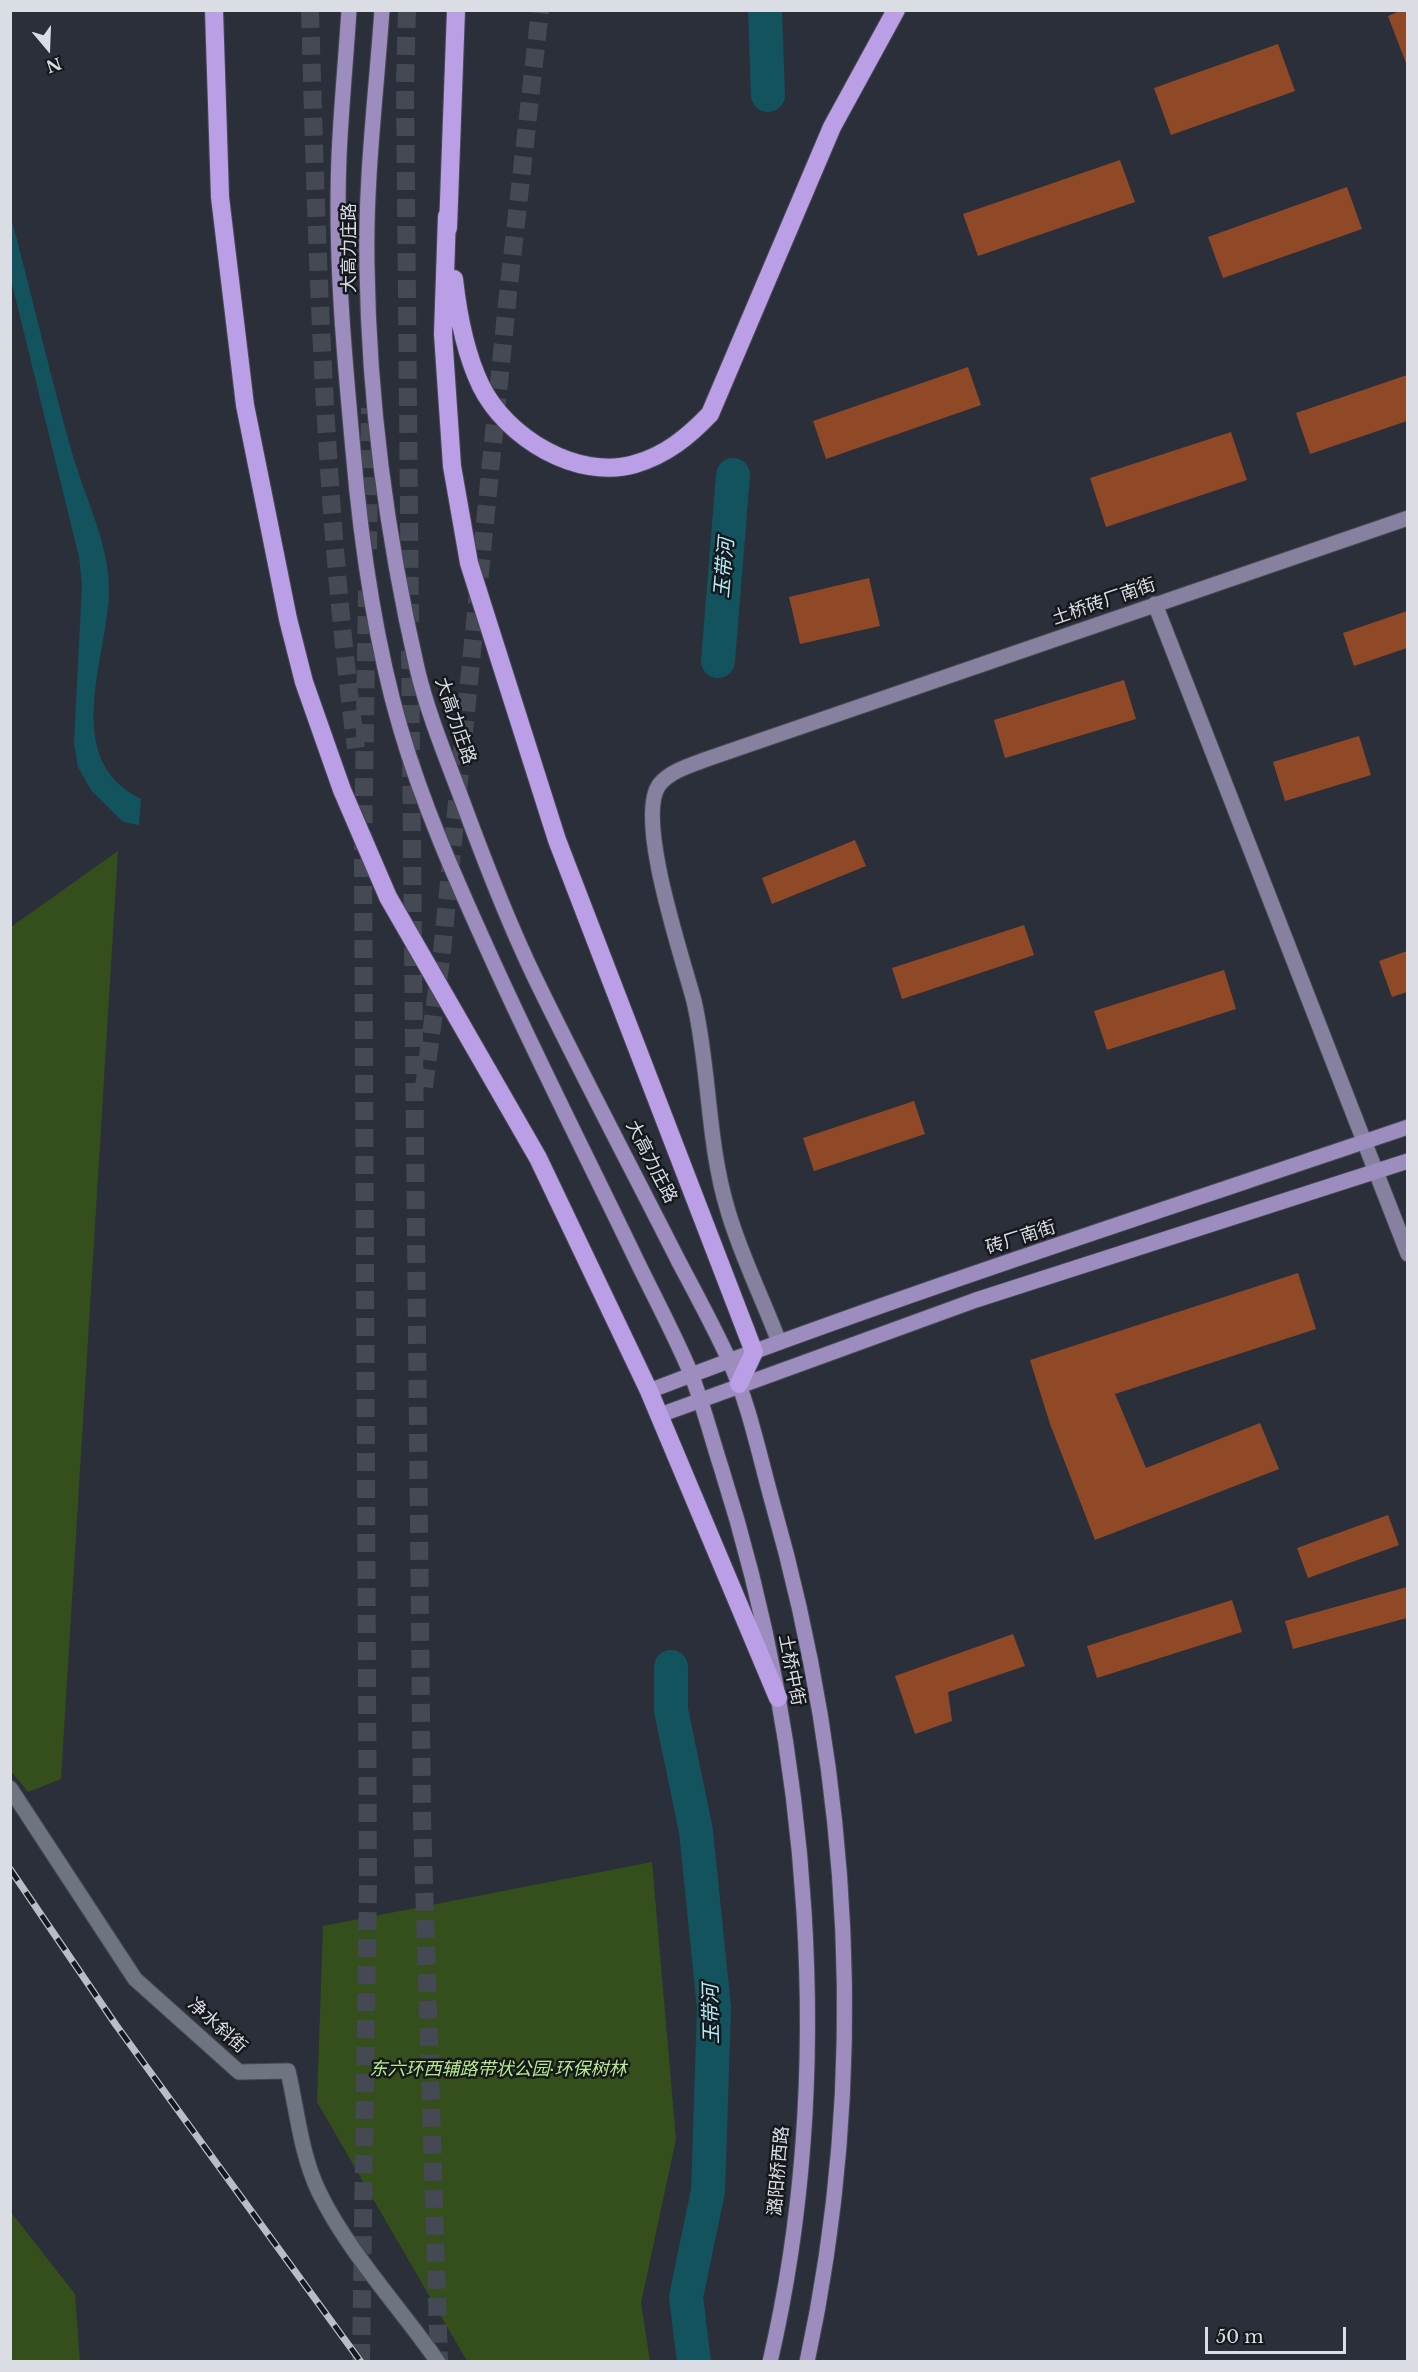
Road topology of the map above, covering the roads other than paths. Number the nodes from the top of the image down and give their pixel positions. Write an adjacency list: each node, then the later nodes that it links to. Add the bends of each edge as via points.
1 (214, 10): 19 (highway, via 220,196 245,405 304,682 342,790 388,897 538,1158)
2 (349, 10): 17 (main road, 大高力庄路, via 339,159 344,349 359,520 380,649 396,714 426,809 458,886)
3 (382, 10): 16 (main road, 大高力庄路, via 370,162 367,266 375,407 389,517 418,673 495,887 533,974)
4 (456, 10): 6 (highway)
5 (896, 10): 6 (highway, via 832,127 710,414 686,439 658,455 633,465 580,464 524,437 498,411 478,376 458,310)
6 (447, 216): 15 (highway, via 443,334 452,466 469,563 557,840)
7 (1407, 518): 8 (street, 土桥砖厂南街)
8 (1155, 604): 10 (street); 14 (street, 土桥砖厂南街, via 677,771 659,785 652,816 657,863 703,1046 715,1157 728,1212)
9 (1407, 1127): 10 (main road, 砖厂南街)
10 (1365, 1142): 12 (street); 14 (main road, 砖厂南街, via 909,1294)
11 (1407, 1161): 12 (main road)
12 (1375, 1171): 13 (street); 18 (main road, via 976,1300)
13 (1407, 1254)
14 (779, 1342): 15 (main road, 砖厂南街)
15 (754, 1352): 16 (main road, 砖厂南街); 18 (highway)
16 (730, 1361): 17 (main road, 砖厂南街); 18 (main road, 大高力庄路)
17 (692, 1375): 19 (main road, 砖厂南街); 20 (main road, 土桥中街)
18 (739, 1384): 20 (main road); 27 (main road, 大高力庄路, via 796,1586 832,1792 842,1885 846,1982 843,2098 834,2201)
19 (650, 1391): 21 (highway)
20 (700, 1399): 21 (main road); 22 (main road, 土桥中街, via 754,1581)
21 (660, 1415): 22 (highway)
22 (778, 1698): 24 (main road, 土桥中街, via 803,1893)
23 (10, 1788): 25 (street, 净水斜街, via 135,1979 239,2072 288,2071 318,2191 370,2270)
24 (806, 1981): 26 (main road, 潞阳桥西路, via 797,2197 781,2315)
25 (438, 2361)
26 (770, 2361)
27 (807, 2361)

